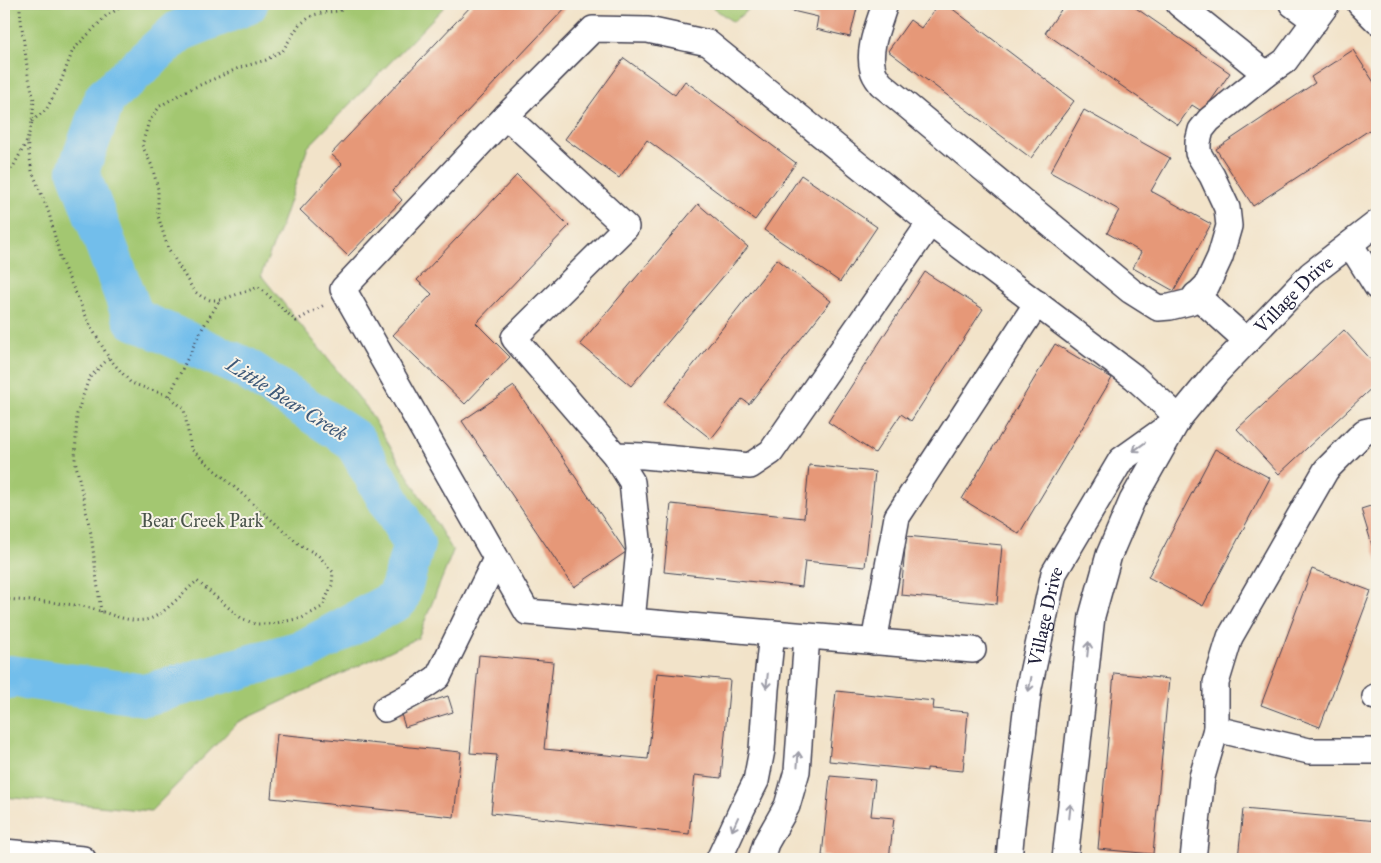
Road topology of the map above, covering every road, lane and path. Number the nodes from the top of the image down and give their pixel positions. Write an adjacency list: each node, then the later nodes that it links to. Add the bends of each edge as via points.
1 (20, 4): 12 (path, via 34,100)
2 (126, 4): 12 (path, via 106,16 73,50 46,110)
3 (348, 4): 21 (path, via 340,11 313,15 299,25 283,50 266,60 186,91 160,106 149,121 142,145 158,189 158,216 168,248 194,291 202,298)
4 (885, 4): 20 (street, via 872,54 873,71 881,84 1131,290 1158,308 1190,302)
5 (1179, 4): 10 (street)
6 (1292, 4): 8 (street)
7 (1360, 4): 9 (street)
8 (1321, 12): 10 (street, via 1285,61)
9 (1377, 21)
10 (1266, 74): 20 (street, via 1201,130 1198,153 1227,208 1229,226 1220,257 1206,285)
11 (506, 116): 15 (street, via 593,29 648,30 708,43); 19 (street); 28 (street, via 626,227 514,338)
12 (32, 122): 13 (path)
13 (27, 141): 14 (path, via 14,166); 24 (path, via 32,171 49,213 61,261 91,328)
14 (4, 176)
15 (930, 223): 22 (street); 28 (street, via 772,452 750,466)
16 (1377, 223): 17 (street, Village Drive)
17 (1350, 244): 18 (street); 23 (street, Village Drive, via 1311,274)
18 (1377, 286)
19 (343, 289): 21 (path, via 326,304 296,321 259,287); 29 (street)
20 (1196, 295): 23 (street)
21 (220, 300): 25 (path)
22 (1037, 303): 26 (street, via 1134,377); 35 (street, via 897,517)
23 (1247, 341): 26 (street, Village Drive)
24 (109, 358): 25 (path, via 131,383); 31 (path, via 89,378 77,414 75,460 91,534)
25 (169, 396): 31 (path, via 184,409 191,449 300,546 318,555 333,572 332,585 322,607 302,618 271,624 255,624 240,618 197,581 164,611 146,620 130,620)
26 (1179, 418): 44 (street, Village Drive, one-way to 44, via 1121,460 1054,573 1029,687); 45 (street, Village Drive, one-way to 26, via 1092,616 1109,555 1132,501)
27 (1377, 430): 38 (street, via 1364,432 1326,470 1230,637 1216,683)
28 (615, 455): 32 (street, via 632,482 640,549)
29 (496, 559): 32 (street, via 527,612); 37 (street, via 438,676)
30 (4, 599): 31 (path, via 83,606)
31 (101, 612)
32 (632, 621): 33 (street)
33 (772, 633): 34 (street); 42 (street, one-way to 42, via 762,750 756,781)
34 (807, 636): 35 (street); 43 (street, one-way to 34, via 766,843 787,806 797,771)
35 (874, 642): 36 (street)
36 (972, 650)
37 (385, 709)
38 (1216, 729): 39 (street, via 1309,751); 46 (street, via 1202,777)
39 (1377, 751)
40 (4, 852): 41 (street)
41 (84, 859)
42 (719, 859)
43 (761, 859)
44 (1009, 859)
45 (1065, 859)
46 (1193, 859)

